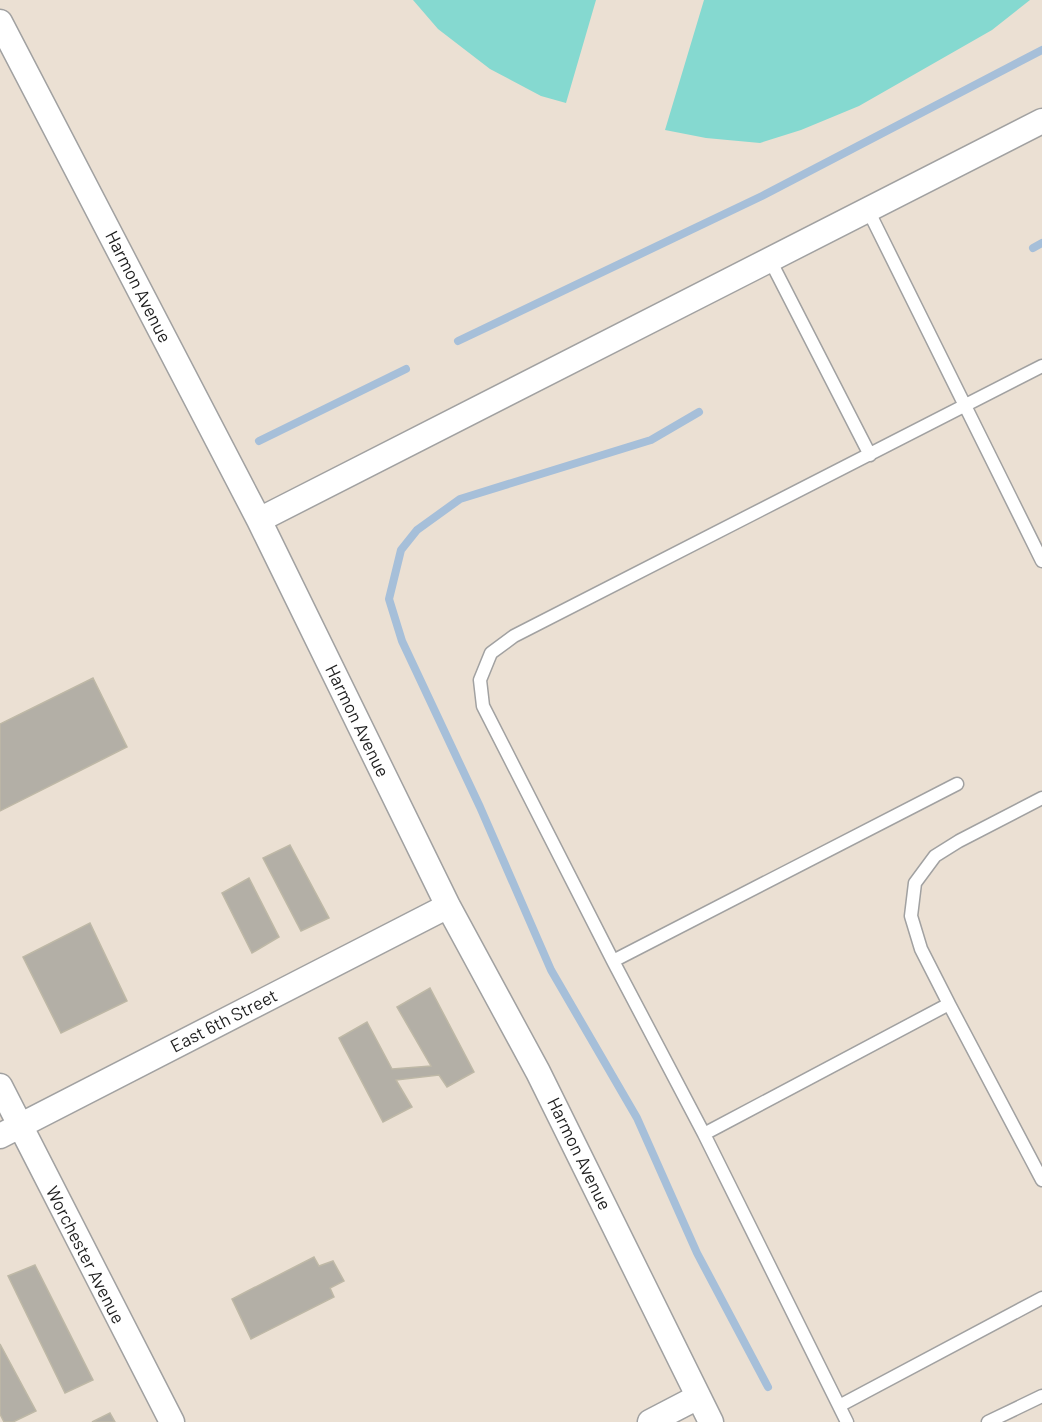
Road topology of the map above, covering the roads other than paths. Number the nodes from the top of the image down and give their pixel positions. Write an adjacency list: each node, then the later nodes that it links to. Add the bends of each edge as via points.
1 (0, 22): 8 (street, Harmon Avenue)
2 (1042, 121): 3 (street)
3 (868, 210): 4 (street); 6 (lane)
4 (770, 260): 7 (lane); 8 (street)
5 (1042, 366): 6 (lane)
6 (964, 406): 7 (lane); 9 (lane)
7 (870, 455): 13 (lane, via 514,636 491,653 480,680 483,706)
8 (259, 519): 12 (street, Harmon Avenue)
9 (1042, 561)
10 (957, 784): 13 (lane)
11 (1042, 798): 14 (lane, via 935,856 915,883 911,916 921,949)
12 (448, 906): 16 (street, East 6th Street); 21 (street, Harmon Avenue, via 538,1072)
13 (613, 961): 17 (lane)
14 (949, 1004): 17 (lane); 18 (lane)
15 (0, 1086): 16 (street, Worchester Avenue)
16 (10, 1131): 23 (street, Worchester Avenue)
17 (704, 1134): 22 (lane)
18 (1042, 1180)
19 (1042, 1299): 22 (lane)
20 (1042, 1396): 27 (lane)
21 (698, 1397): 24 (street); 25 (street, Harmon Avenue)
22 (839, 1406): 26 (lane)
23 (172, 1422)
24 (650, 1422)
25 (711, 1422)
26 (847, 1422)
27 (988, 1422)

